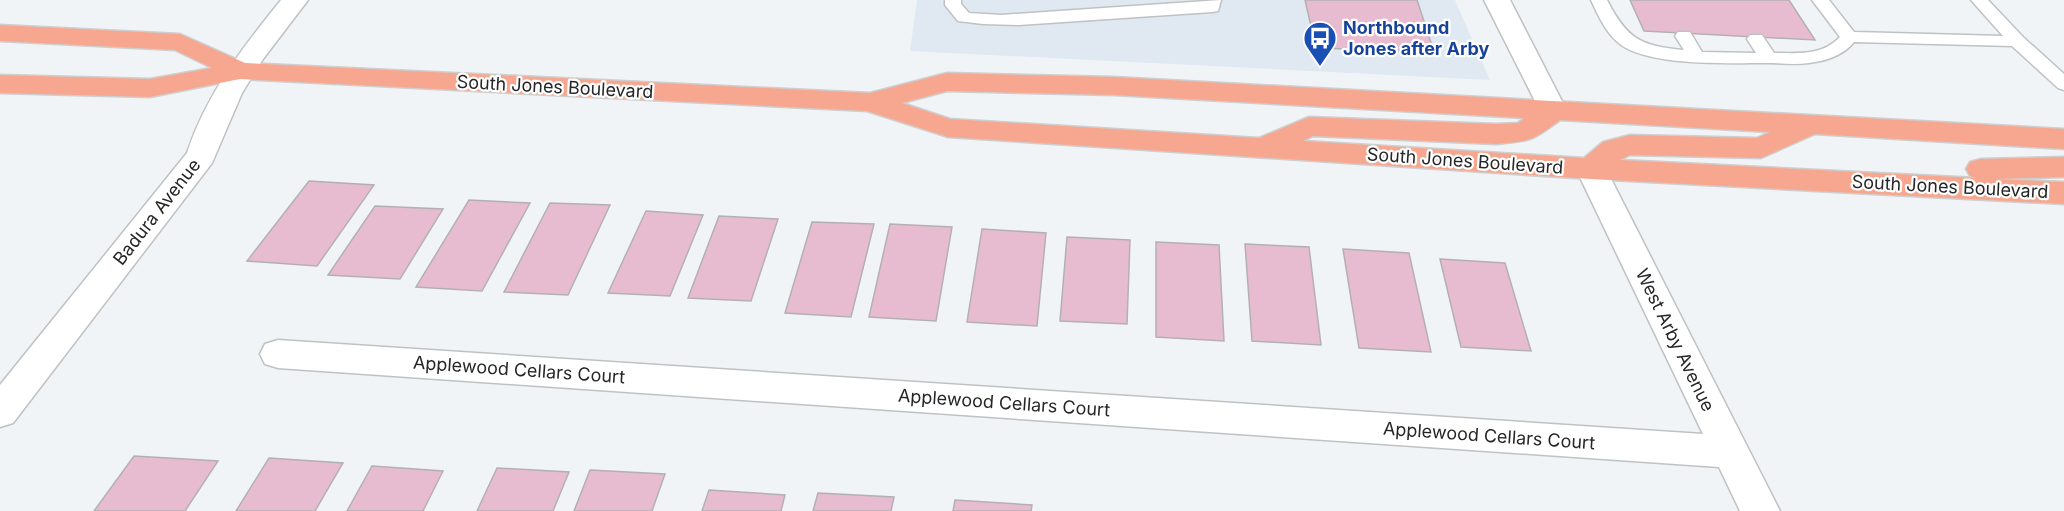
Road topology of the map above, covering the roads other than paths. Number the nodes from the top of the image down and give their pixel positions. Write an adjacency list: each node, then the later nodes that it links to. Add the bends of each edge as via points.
1 (296, 0): 15 (street, Badura Avenue)
2 (953, 0): 3 (lane, via 964,17 989,21 1037,21 1212,7)
3 (1213, 0)
4 (1497, 0): 19 (street)
5 (1599, 0): 13 (lane, via 1614,29 1635,46)
6 (1820, 0): 10 (lane)
7 (1979, 0): 12 (lane)
8 (0, 33): 15 (main road, South Jones Boulevard, via 180,42)
9 (1684, 36): 13 (lane)
10 (1849, 37): 12 (lane); 14 (lane, via 1842,48 1828,54 1809,58)
11 (1756, 39): 14 (lane)
12 (2017, 41): 17 (lane)
13 (1695, 55): 14 (lane)
14 (1768, 57)
15 (240, 71): 16 (main road, South Jones Boulevard, via 150,88); 18 (main road, South Jones Boulevard); 28 (street, Badura Avenue, via 205,140 201,156)
16 (0, 84)
17 (2064, 84)
18 (870, 102): 19 (main road, South Jones Boulevard, via 947,82 1114,86); 22 (main road, South Jones Boulevard, via 948,128)
19 (1553, 111): 20 (main road, South Jones Boulevard); 22 (main road, via 1525,132 1309,126)
20 (1808, 126): 21 (main road, South Jones Boulevard); 24 (main road, via 1761,148 1630,145 1614,149)
21 (2064, 139)
22 (1263, 148): 24 (main road, South Jones Boulevard)
23 (2064, 167): 25 (main road, via 1930,169)
24 (1591, 169): 25 (main road, South Jones Boulevard); 29 (street, West Arby Avenue)
25 (1882, 184): 26 (main road, South Jones Boulevard)
26 (2064, 193)
27 (278, 354): 29 (street, Applewood Cellars Court)
28 (0, 412)
29 (1730, 452): 30 (street, West Arby Avenue)
30 (1760, 511)

